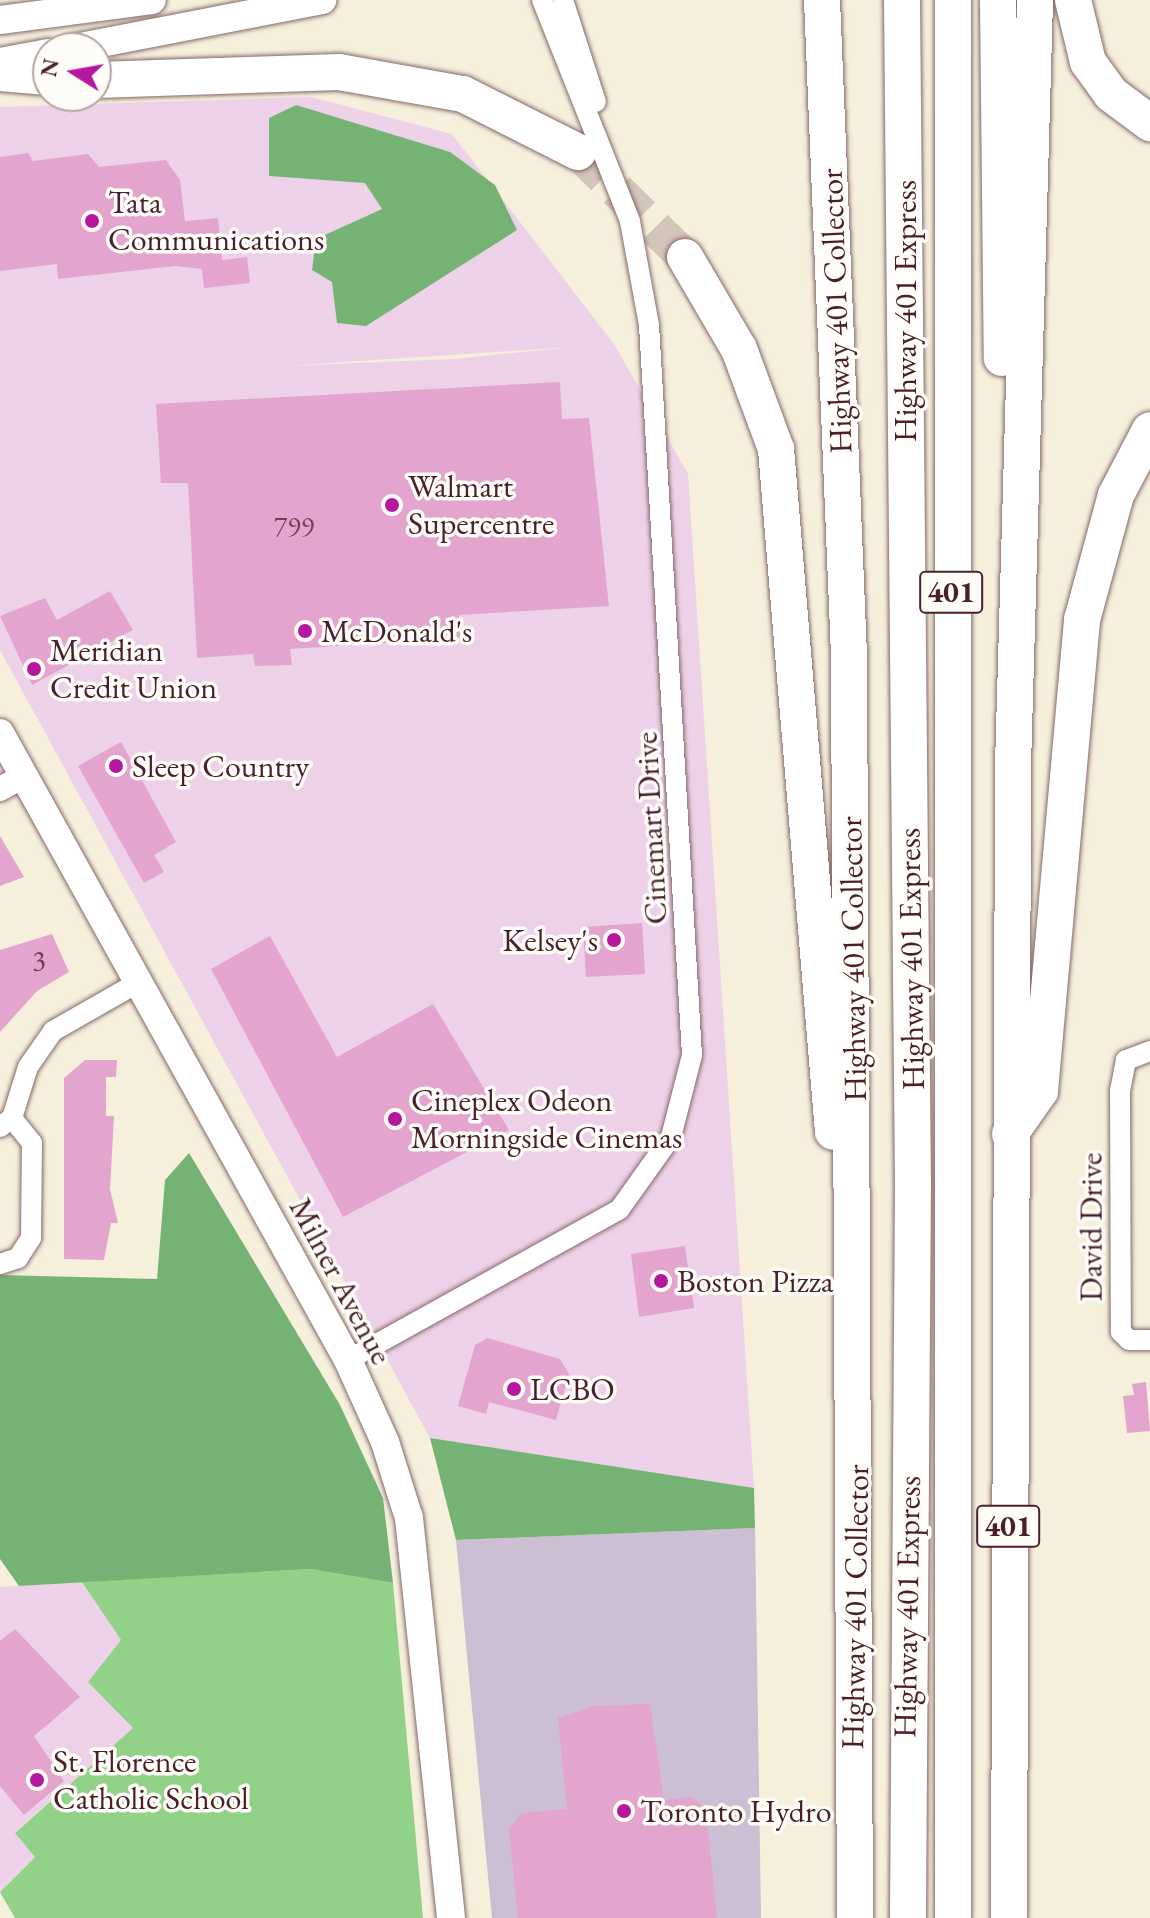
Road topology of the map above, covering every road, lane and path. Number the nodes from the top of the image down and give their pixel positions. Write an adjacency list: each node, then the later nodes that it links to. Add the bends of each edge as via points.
1 (152, 0): 11 (main road)
2 (322, 0): 12 (main road)
3 (542, 0): 19 (street, Cinemart Drive)
4 (563, 0): 19 (street, Cinemart Drive, via 597,89)
5 (822, 0): 32 (highway, Highway 401 Collector, via 849,655)
6 (902, 0): 35 (highway, Highway 401 Express / 401, via 913,1180)
7 (953, 0): 36 (highway, Highway 401 Express / 401)
8 (998, 0): 23 (highway, via 1001,727)
9 (1035, 0): 23 (highway, 401)
10 (1073, 0): 18 (highway, via 1088,62 1111,94)
11 (0, 20)
12 (112, 41)
13 (32, 56): 14 (main road)
14 (0, 62)
15 (0, 73): 16 (highway)
16 (32, 76)
17 (112, 79): 19 (highway, via 339,72 463,94)
18 (1150, 123)
19 (587, 137): 31 (street, Cinemart Drive, via 630,221 649,325 691,1017 686,1093 671,1137 619,1210)
20 (685, 257): 32 (highway, via 739,349 776,449)
21 (1150, 430): 28 (highway, via 1116,495 1082,620 1040,1091)
22 (0, 733): 24 (main road, Milner Avenue)
23 (1013, 765): 28 (highway, 401)
24 (11, 783): 25 (main road, Milner Avenue)
25 (139, 982): 27 (street, via 53,1031 28,1067); 31 (main road, Milner Avenue)
26 (1150, 1051): 30 (street, David Drive, via 1126,1060 1120,1090 1121,1332 1129,1340)
27 (6, 1123): 29 (street, via 32,1143 31,1238 18,1258)
28 (1010, 1134): 37 (highway, 401)
29 (0, 1264)
30 (1150, 1340)
31 (348, 1360): 33 (main road, Milner Avenue, via 409,1518)
32 (857, 1448): 34 (highway, Highway 401 Collector)
33 (451, 1918)
34 (855, 1918)
35 (908, 1918)
36 (953, 1918)
37 (1009, 1918)

